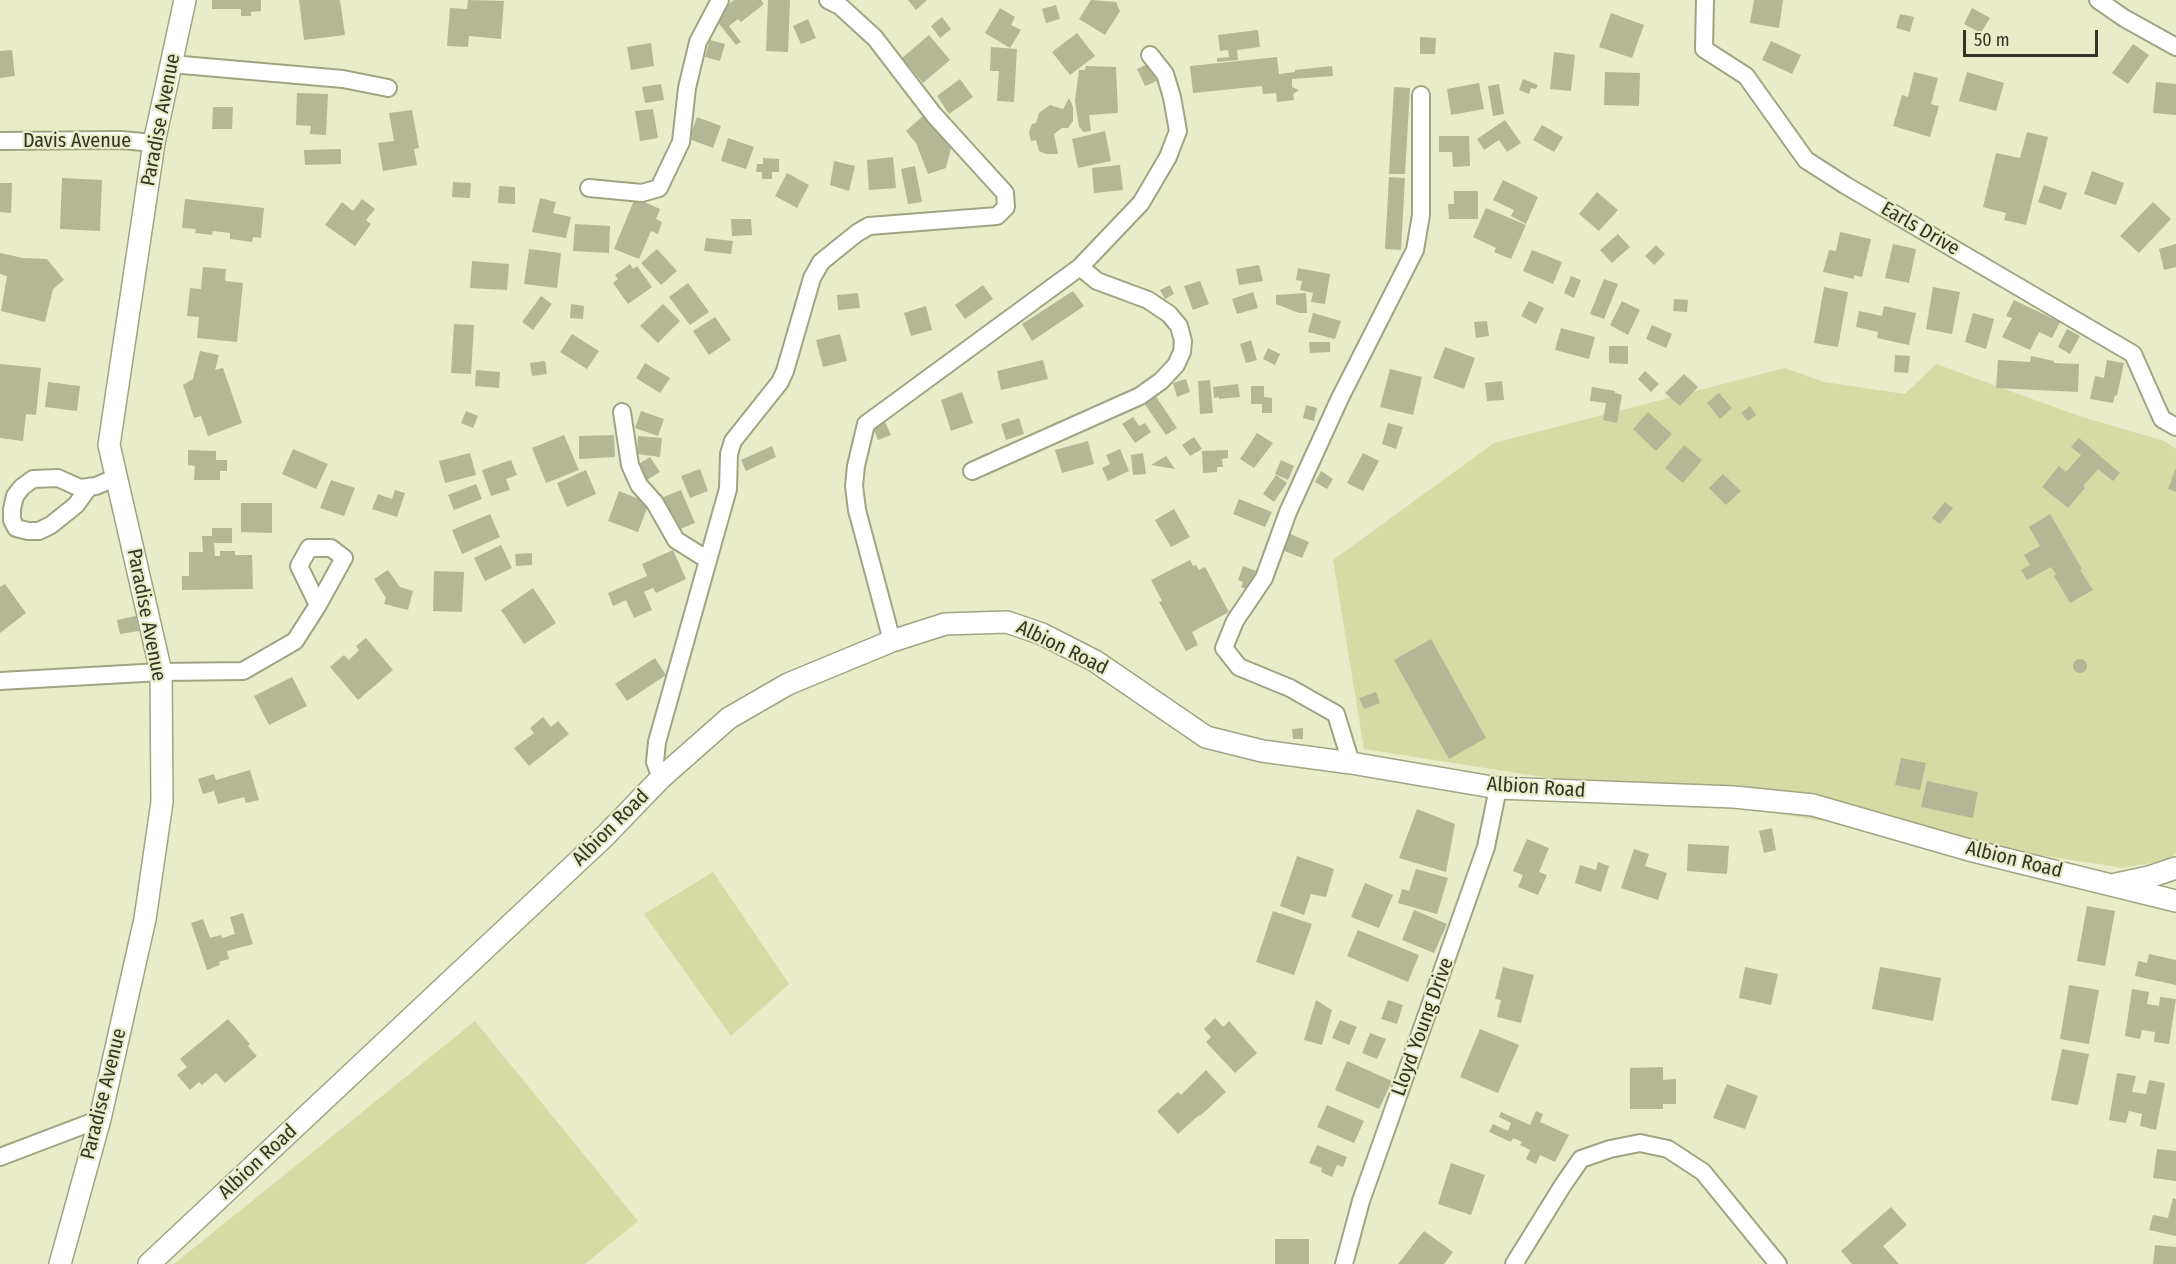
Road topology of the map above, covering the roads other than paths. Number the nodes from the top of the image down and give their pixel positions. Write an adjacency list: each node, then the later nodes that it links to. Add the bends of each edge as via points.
1 (185, 0): 8 (street, Paradise Avenue)
2 (720, 0): 13 (street, via 698,42 687,88 681,142 659,188 642,193)
3 (828, 0): 20 (street, via 840,6 874,38 934,115 1005,193 1006,207 997,216 869,226 821,262 812,278 780,382 733,441 728,489)
4 (1705, 0): 16 (street, Earls Drive, via 1704,49 1746,76 1806,160 2133,354 2162,419)
5 (2098, 0): 6 (street)
6 (2176, 47)
7 (1150, 55): 14 (street, via 1165,74 1178,131 1141,203)
8 (171, 64): 9 (street, via 344,79); 12 (street, Paradise Avenue)
9 (388, 88)
10 (1421, 95): 25 (street, via 1421,215 1415,250 1340,398 1288,512 1264,578 1235,621 1224,648 1239,667 1290,688 1336,714)
11 (0, 141): 12 (street, Davis Avenue)
12 (154, 143): 18 (street, Paradise Avenue, via 109,445)
13 (589, 188)
14 (1080, 267): 17 (street, via 1097,281 1148,300 1169,314 1179,326 1183,341 1176,365 1140,396); 22 (street, via 866,424 854,486)
15 (621, 412): 20 (street, via 630,465 639,485 655,502 676,540)
16 (2176, 427)
17 (972, 471)
18 (117, 477): 19 (street); 23 (street, Paradise Avenue)
19 (89, 487): 19 (street, via 80,489 58,478 33,479 15,496 12,519 16,528 39,531 51,525 76,506)
20 (708, 560): 26 (street, via 657,742 655,762)
21 (318, 605): 23 (street, via 295,641 243,671)
22 (892, 641): 25 (street, Albion Road, via 945,624 1007,621 1095,661 1206,737 1262,751); 26 (street, Albion Road, via 788,684 729,718)
23 (161, 672): 24 (street); 31 (street, Paradise Avenue, via 162,802 145,920)
24 (0, 681)
25 (1352, 763): 27 (street, Albion Road)
26 (661, 778): 34 (street, Albion Road, via 605,836)
27 (1498, 788): 29 (street, Albion Road, via 1813,805); 35 (street, Lloyd Young Drive, via 1486,847 1361,1201)
28 (2176, 868): 29 (street)
29 (2110, 885): 30 (street, Albion Road)
30 (2176, 901)
31 (100, 1119): 32 (street); 33 (street, Paradise Avenue)
32 (0, 1157)
33 (60, 1264)
34 (149, 1264)
35 (1344, 1264)
36 (1514, 1264): 37 (street, via 1581,1159 1640,1143 1668,1149 1703,1172)
37 (1778, 1264)

